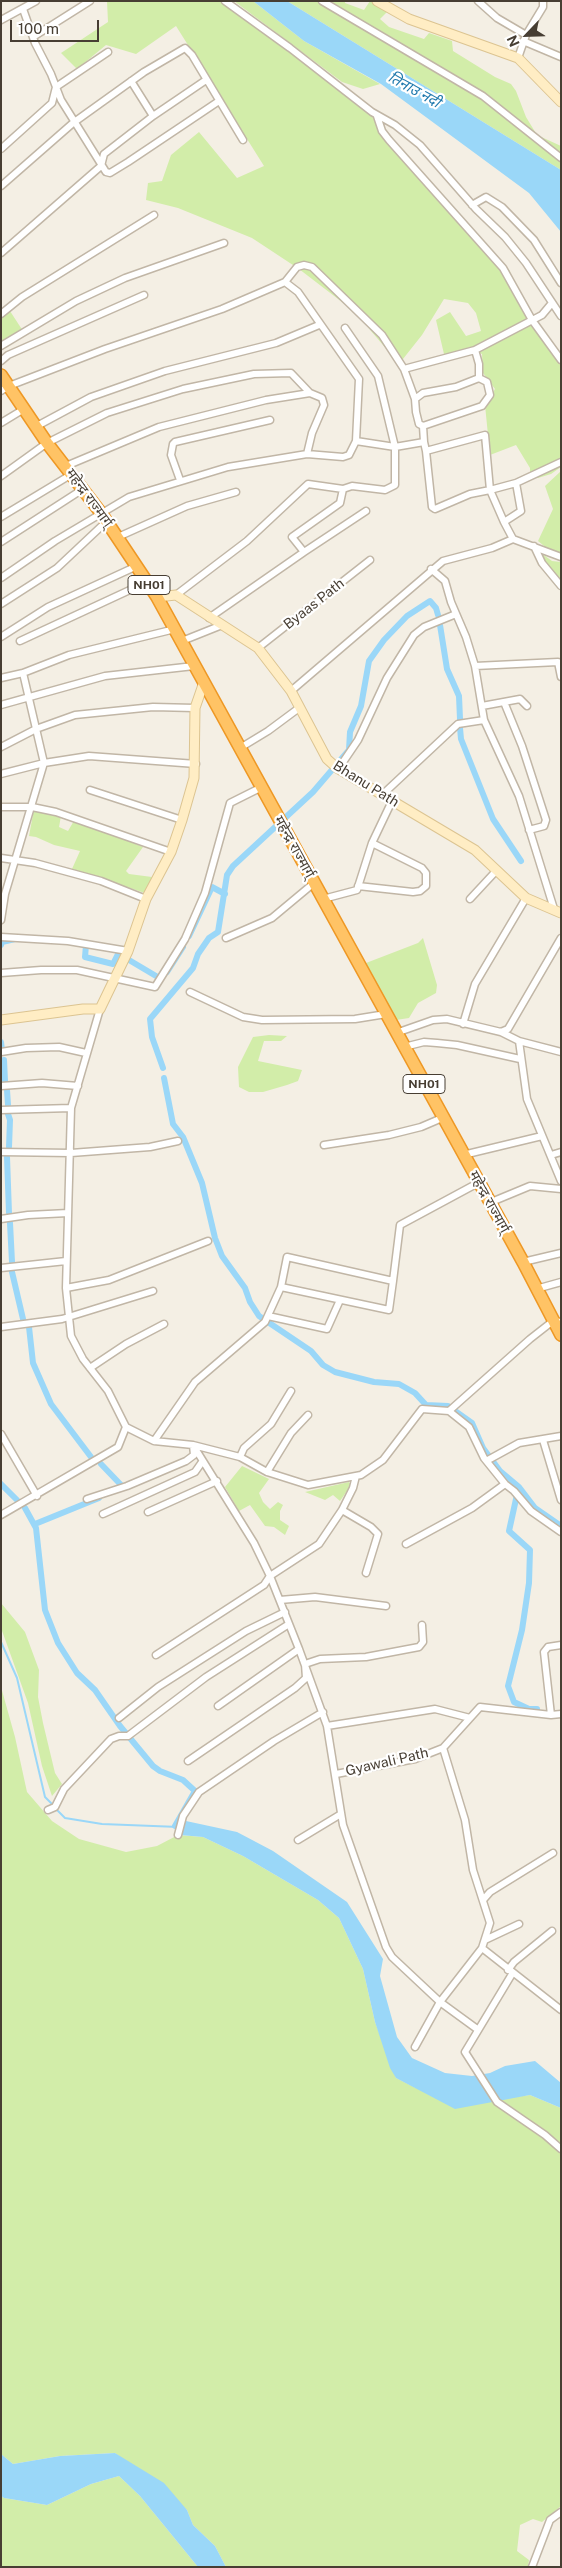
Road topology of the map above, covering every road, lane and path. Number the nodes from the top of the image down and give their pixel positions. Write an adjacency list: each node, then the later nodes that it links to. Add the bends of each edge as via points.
1 (36, 1): 8 (street)
2 (90, 1): 10 (street)
3 (226, 1): 21 (street)
4 (322, 1): 25 (street, via 483,96)
5 (377, 1): 14 (street, via 408,19)
6 (478, 1): 11 (street)
7 (543, 1): 11 (street, via 543,7)
8 (23, 9): 9 (street); 10 (street)
9 (1, 20)
10 (33, 36): 17 (street)
11 (524, 38): 13 (street); 14 (street)
12 (108, 52): 17 (street)
13 (561, 57)
14 (518, 58): 19 (street)
15 (206, 80): 16 (street, via 192,54 185,48); 18 (street); 20 (street)
16 (131, 81): 20 (street); 22 (street)
17 (56, 87): 22 (street); 24 (street, via 52,103)
18 (219, 101): 23 (street); 26 (street, via 110,173)
19 (561, 102)
20 (153, 116): 26 (street, via 104,154)
21 (377, 116): 28 (street, via 396,125 420,145); 38 (street, via 382,131 503,268)
22 (73, 123): 26 (street); 27 (street)
23 (243, 140)
24 (1, 149)
25 (561, 158)
26 (102, 166): 31 (street)
27 (1, 186)
28 (472, 204): 33 (street, via 486,197 502,207 534,240); 35 (street, via 505,237)
29 (154, 216): 36 (street, via 22,296)
30 (224, 242): 41 (street, via 76,301)
31 (1, 253)
32 (285, 282): 39 (street, via 298,292); 45 (street, via 297,267 312,267 382,336); 48 (street)
33 (561, 284)
34 (144, 295): 44 (street, via 8,355)
35 (552, 303): 37 (street); 38 (street, via 542,315)
36 (1, 314)
37 (561, 316)
38 (532, 320): 42 (street); 43 (street)
39 (319, 324): 54 (street, via 276,343 165,371 90,396); 56 (street, via 359,379)
40 (345, 328): 59 (street, via 378,376)
41 (1, 346)
42 (474, 350): 45 (street); 47 (street)
43 (561, 360)
44 (1, 361)
45 (404, 369): 50 (street)
46 (1, 375): 48 (highway, महेन्द्र राज्मार्ग् / NH01)
47 (479, 378): 50 (street, via 456,387 423,393); 55 (street, via 487,382 490,395 482,406)
48 (5, 388): 51 (highway, महेन्द्र राज्मार्ग् / NH01)
49 (310, 393): 58 (street, via 291,373 254,374 183,389 107,413); 61 (street, via 322,398 324,405); 63 (street, via 266,400 159,427)
50 (415, 399): 55 (street, via 416,412)
51 (24, 409): 53 (street); 54 (highway, महेन्द्र राज्मार्ग् / NH01)
52 (270, 420): 65 (street, via 175,442 171,454)
53 (1, 423)
54 (37, 426): 58 (highway, महेन्द्र राज्मार्ग् / NH01)
55 (423, 426): 57 (street)
56 (356, 441): 59 (street); 61 (street, via 347,456)
57 (424, 442): 59 (street); 60 (street)
58 (47, 443): 63 (highway, महेन्द्र राज्मार्ग् / NH01); 64 (street)
59 (395, 447): 68 (street, via 395,485 385,490 352,486)
60 (426, 451): 69 (street, via 485,435); 69 (street, via 432,507 435,509 470,494)
61 (307, 454): 65 (street, via 228,466)
62 (561, 462): 66 (street)
63 (69, 470): 67 (highway, महेन्द्र राज्मार्ग् / NH01); 72 (street)
64 (1, 476)
65 (180, 480): 73 (street, via 129,497)
66 (516, 483): 69 (street); 74 (street, via 521,511)
67 (83, 488): 73 (highway, महेन्द्र राज्मार्ग् / NH01); 77 (street)
68 (343, 489): 79 (street, via 340,503 292,537); 87 (street, via 308,484 247,541)
69 (490, 490): 74 (street)
70 (236, 492): 75 (street, via 187,506)
71 (366, 510): 79 (street)
72 (1, 517)
73 (104, 517): 75 (highway, महेन्द्र राज्मार्ग् / NH01); 84 (street); 89 (street, via 56,568)
74 (504, 522): 76 (street)
75 (118, 538): 82 (highway, महेन्द्र राज्मार्ग् / NH01)
76 (513, 539): 78 (street); 83 (street, via 443,561)
77 (1, 542)
78 (534, 546): 80 (street); 86 (street, via 542,563)
79 (304, 552): 91 (street)
80 (561, 557)
81 (370, 560): 97 (street, Byaas Path)
82 (138, 566): 85 (highway, महेन्द्र राज्मार्ग् / NH01); 94 (street, via 48,607)
83 (431, 569): 90 (street, via 445,581); 104 (street, via 417,585)
84 (1, 578)
85 (147, 582): 88 (highway, महेन्द्र राज्मार्ग् / NH01); 96 (street)
86 (561, 586)
87 (176, 595): 88 (street); 91 (street, Bhanu Path)
88 (157, 597): 93 (highway, महेन्द्र राज्मार्ग् / NH01)
89 (1, 604)
90 (456, 614): 99 (street); 118 (street, via 424,627 414,636 387,678 358,740)
91 (209, 618): 92 (street, Bhanu Path)
92 (222, 625): 95 (street); 97 (street, Bhanu Path)
93 (175, 628): 95 (highway, महेन्द्र राज्मार्ग् / NH01); 100 (street, via 69,655)
94 (1, 637)
95 (182, 640): 98 (highway, महेन्द्र राज्मार्ग् / NH01)
96 (20, 641)
97 (258, 648): 104 (street, Bhanu Path)
98 (194, 666): 103 (highway, महेन्द्र राज्मार्ग् / NH01); 105 (street, via 105,676)
99 (475, 666): 101 (street, via 558,662); 108 (street)
100 (23, 673): 102 (street); 105 (street)
101 (561, 677)
102 (1, 678)
103 (204, 682): 110 (street); 115 (highway, महेन्द्र राज्मार्ग् / NH01)
104 (291, 691): 111 (street, Bhanu Path)
105 (29, 697): 107 (street); 113 (street)
106 (504, 702): 108 (street); 109 (street, via 520,699); 127 (street, via 546,820 544,826)
107 (1, 705)
108 (482, 706): 112 (street)
109 (528, 706)
110 (195, 708): 113 (street, via 153,707 93,712); 117 (street)
111 (299, 708): 115 (street); 118 (street, Bhanu Path, via 327,759)
112 (484, 720): 122 (street, via 458,724); 127 (street, via 518,796)
113 (36, 728): 114 (street); 116 (street)
114 (1, 747)
115 (240, 748): 120 (highway, महेन्द्र राज्मार्ग् / NH01)
116 (44, 763): 117 (street, via 89,756); 119 (street); 124 (street)
117 (196, 764): 126 (street)
118 (338, 768): 122 (street, Bhanu Path)
119 (1, 774)
120 (262, 788): 133 (highway, महेन्द्र राज्मार्ग् / NH01); 147 (street, via 230,803 205,893 185,939 155,987)
121 (90, 790): 126 (street)
122 (382, 795): 123 (street, Bhanu Path)
123 (392, 801): 128 (street); 132 (street, Bhanu Path, via 475,850)
124 (32, 806): 125 (street); 129 (street, via 80,818); 131 (street)
125 (1, 807)
126 (182, 820): 129 (street)
127 (529, 830): 140 (street)
128 (372, 843): 134 (street); 134 (street, via 422,868 426,873 426,886 413,892)
129 (171, 852): 137 (street)
130 (1, 858): 131 (street)
131 (16, 859): 135 (street); 137 (street, via 101,881)
132 (496, 871): 136 (street, Bhanu Path); 139 (street)
133 (314, 883): 138 (highway, महेन्द्र राज्मार्ग् / NH01); 143 (street, via 272,918)
134 (358, 886): 138 (street, via 357,890)
135 (3, 894): 141 (street)
136 (526, 898): 140 (street, Bhanu Path); 152 (street, via 475,984)
137 (146, 899): 145 (street)
138 (323, 899): 150 (highway, महेन्द्र राज्मार्ग् / NH01)
139 (470, 899)
140 (558, 911)
141 (1, 920)
142 (1, 937): 145 (street, via 68,941)
143 (226, 938)
144 (561, 938): 153 (street, via 516,1018 508,1029)
145 (128, 951): 147 (street)
146 (1, 973): 147 (street, via 78,970)
147 (114, 979): 149 (street)
148 (190, 992): 150 (street, via 243,1017 262,1020 355,1019)
149 (100, 1009): 151 (street); 159 (street)
150 (386, 1014): 154 (highway, महेन्द्र राज्मार्ग् / NH01)
151 (1, 1020)
152 (463, 1024): 153 (street); 154 (street, via 447,1019 433,1020)
153 (501, 1032): 155 (street)
154 (396, 1033): 156 (highway, महेन्द्र राज्मार्ग् / NH01)
155 (519, 1041): 158 (street); 160 (street)
156 (404, 1047): 160 (street, via 424,1042 457,1044); 165 (highway, महेन्द्र राज्मार्ग् / NH01)
157 (1, 1052): 159 (street, via 59,1047)
158 (561, 1052)
159 (86, 1053): 162 (street)
160 (520, 1059): 166 (street, via 527,1099)
161 (1, 1086): 162 (street, via 42,1083)
162 (78, 1086): 163 (street)
163 (71, 1108): 164 (street); 171 (street)
164 (1, 1110)
165 (442, 1118): 168 (street, via 389,1135); 172 (highway, महेन्द्र राज्मार्ग् / NH01)
166 (542, 1136): 172 (street); 173 (street)
167 (178, 1141): 171 (street, via 150,1147)
168 (324, 1145)
169 (1, 1152): 171 (street)
170 (561, 1152): 173 (street)
171 (71, 1153): 178 (street)
172 (463, 1155): 175 (highway, महेन्द्र राज्मार्ग् / NH01)
173 (550, 1155): 174 (street)
174 (561, 1180)
175 (478, 1183): 177 (highway, महेन्द्र राज्मार्ग् / NH01); 185 (street, via 400,1225)
176 (561, 1189): 177 (street, via 530,1186)
177 (489, 1203): 183 (highway, महेन्द्र राज्मार्ग् / NH01)
178 (68, 1213): 179 (street); 182 (street)
179 (1, 1219)
180 (208, 1240): 188 (street, via 108,1280)
181 (561, 1253): 183 (street)
182 (66, 1261): 184 (street); 188 (street)
183 (523, 1262): 189 (highway, महेन्द्र राज्मार्ग् / NH01)
184 (1, 1268)
185 (393, 1281): 187 (street, via 287,1257); 191 (street, via 389,1310)
186 (561, 1282): 189 (street)
187 (281, 1287): 191 (street); 193 (street)
188 (66, 1288): 192 (street)
189 (536, 1289): 194 (highway, महेन्द्र राज्मार्ग् / NH01)
190 (153, 1291): 192 (street)
191 (340, 1300): 193 (street, via 328,1329)
192 (70, 1318): 196 (street); 198 (street, via 71,1336)
193 (267, 1318): 206 (street, via 195,1382)
194 (557, 1322): 197 (highway, महेन्द्र राज्मार्ग् / NH01); 200 (street)
195 (164, 1324): 198 (street)
196 (1, 1327)
197 (561, 1335)
198 (90, 1368): 202 (street, via 108,1391)
199 (291, 1391): 208 (street, via 271,1424 244,1448)
200 (449, 1410): 209 (street, via 469,1427); 212 (street, via 422,1409 383,1460)
201 (308, 1415): 211 (street, via 291,1432)
202 (126, 1427): 206 (street); 215 (street, via 118,1447)
203 (1, 1434): 215 (street)
204 (561, 1436): 205 (street)
205 (543, 1440): 209 (street, via 519,1443); 217 (street)
206 (154, 1441): 207 (street)
207 (193, 1445): 208 (street); 210 (street); 216 (street, via 194,1455 186,1462)
208 (240, 1457): 211 (street)
209 (488, 1460): 214 (street)
210 (202, 1462): 213 (street); 220 (street, via 195,1472)
211 (267, 1472): 212 (street, via 308,1485)
212 (356, 1476): 218 (street, via 354,1488)
213 (217, 1481): 219 (street); 225 (street)
214 (505, 1484): 222 (street, via 531,1511); 223 (street, via 472,1508)
215 (37, 1496): 221 (street)
216 (87, 1499)
217 (561, 1500)
218 (342, 1510): 224 (street, via 378,1534); 225 (street, via 320,1544)
219 (148, 1512)
220 (103, 1514)
221 (1, 1515)
222 (560, 1531)
223 (406, 1544)
224 (366, 1572)
225 (270, 1576): 226 (street); 233 (street, via 264,1585)
226 (280, 1600): 227 (street, via 315,1597); 228 (street)
227 (386, 1606)
228 (285, 1612): 229 (street); 239 (street, via 246,1631 158,1686)
229 (289, 1624): 232 (street); 245 (street, via 206,1677 128,1736 111,1739 64,1789 55,1807)
230 (422, 1624): 234 (street, via 423,1642 419,1647 366,1657 320,1659)
231 (561, 1645): 238 (street, via 548,1647 544,1652)
232 (299, 1649): 234 (street); 235 (street)
233 (156, 1655)
234 (305, 1664): 236 (street); 243 (street, via 306,1678 295,1688)
235 (218, 1706)
236 (323, 1712): 241 (street); 247 (street, via 199,1792 183,1816)
237 (561, 1714): 238 (street)
238 (551, 1715): 240 (street, Gyawali Path, via 480,1707)
239 (119, 1718)
240 (470, 1718): 241 (street, via 435,1708); 242 (street, Gyawali Path)
241 (327, 1726): 244 (street)
242 (443, 1748): 244 (street, Gyawali Path, via 415,1759); 250 (street, via 465,1820 473,1870)
243 (188, 1761)
244 (336, 1774): 246 (street)
245 (48, 1810)
246 (341, 1814): 248 (street); 256 (street, via 386,1947)
247 (178, 1835)
248 (298, 1840)
249 (553, 1853): 250 (street)
250 (482, 1900): 253 (street, via 490,1923)
251 (520, 1924): 253 (street)
252 (552, 1931): 255 (street, via 514,1962)
253 (485, 1940): 254 (street)
254 (482, 1948): 255 (street); 256 (street)
255 (510, 1972): 257 (street); 258 (street)
256 (440, 2002): 258 (street); 259 (street)
257 (561, 2010)
258 (477, 2029): 260 (street, via 465,2052 498,2102)
259 (415, 2047)
260 (561, 2149)
261 (561, 2512): 262 (street, via 550,2520)
262 (532, 2567)

